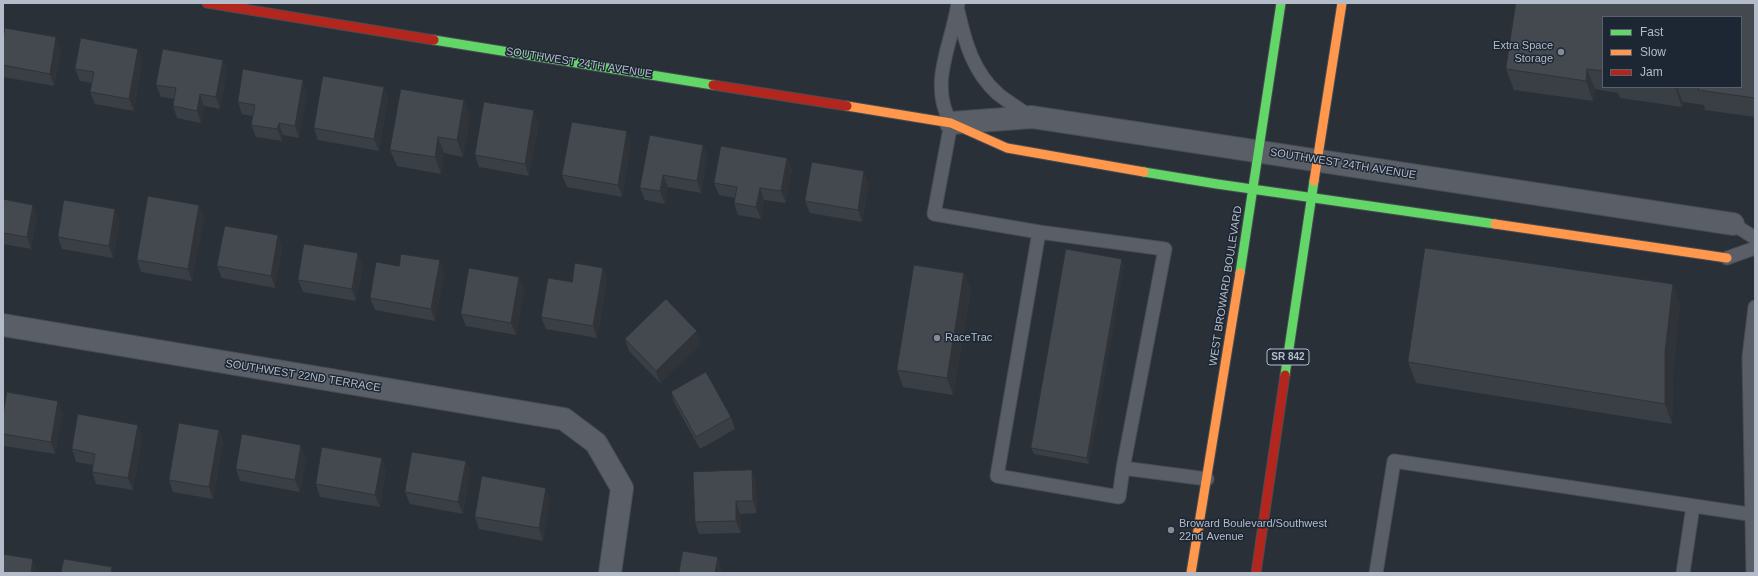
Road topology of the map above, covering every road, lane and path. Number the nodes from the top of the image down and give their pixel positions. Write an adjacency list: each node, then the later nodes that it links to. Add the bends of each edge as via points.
1 (207, 3): 6 (street, SOUTHWEST 24TH AVENUE)
2 (1281, 3): 7 (street, WEST BROWARD BOULEVARD)
3 (1342, 3): 8 (street, SR 842)
4 (958, 5): 5 (lane, via 965,42 985,81 998,94); 6 (lane, via 941,76 941,96)
5 (1032, 117): 6 (street, SOUTHWEST 24TH AVENUE); 7 (street, SOUTHWEST 24TH AVENUE)
6 (951, 123): 9 (street, SOUTHWEST 24TH AVENUE, via 1007,148); 12 (lane, via 934,214)
7 (1259, 152): 8 (street, SOUTHWEST 24TH AVENUE); 9 (street, WEST BROWARD BOULEVARD)
8 (1317, 160): 10 (street, SR 842); 11 (street, SOUTHWEST 24TH AVENUE)
9 (1254, 189): 10 (street, SOUTHWEST 24TH AVENUE); 19 (street, WEST BROWARD BOULEVARD)
10 (1311, 198): 15 (street, SOUTHWEST 24TH AVENUE); 24 (street, SR 842)
11 (1733, 224): 13 (lane)
12 (1039, 232): 18 (lane, via 1165,249); 18 (lane, via 997,476 1119,497)
13 (1755, 238)
14 (1755, 248): 15 (lane)
15 (1727, 258)
16 (1755, 307): 21 (lane, via 1749,357)
17 (3, 325): 22 (street, SOUTHWEST 22ND TERRACE, via 564,419 596,443 622,488)
18 (1123, 468): 19 (lane)
19 (1207, 478): 23 (street, WEST BROWARD BOULEVARD)
20 (1693, 506): 21 (lane); 25 (lane, via 1394,461); 26 (lane)
21 (1753, 515): 27 (lane)
22 (610, 573)
23 (1191, 573)
24 (1256, 573)
25 (1376, 573)
26 (1683, 573)
27 (1753, 573)

